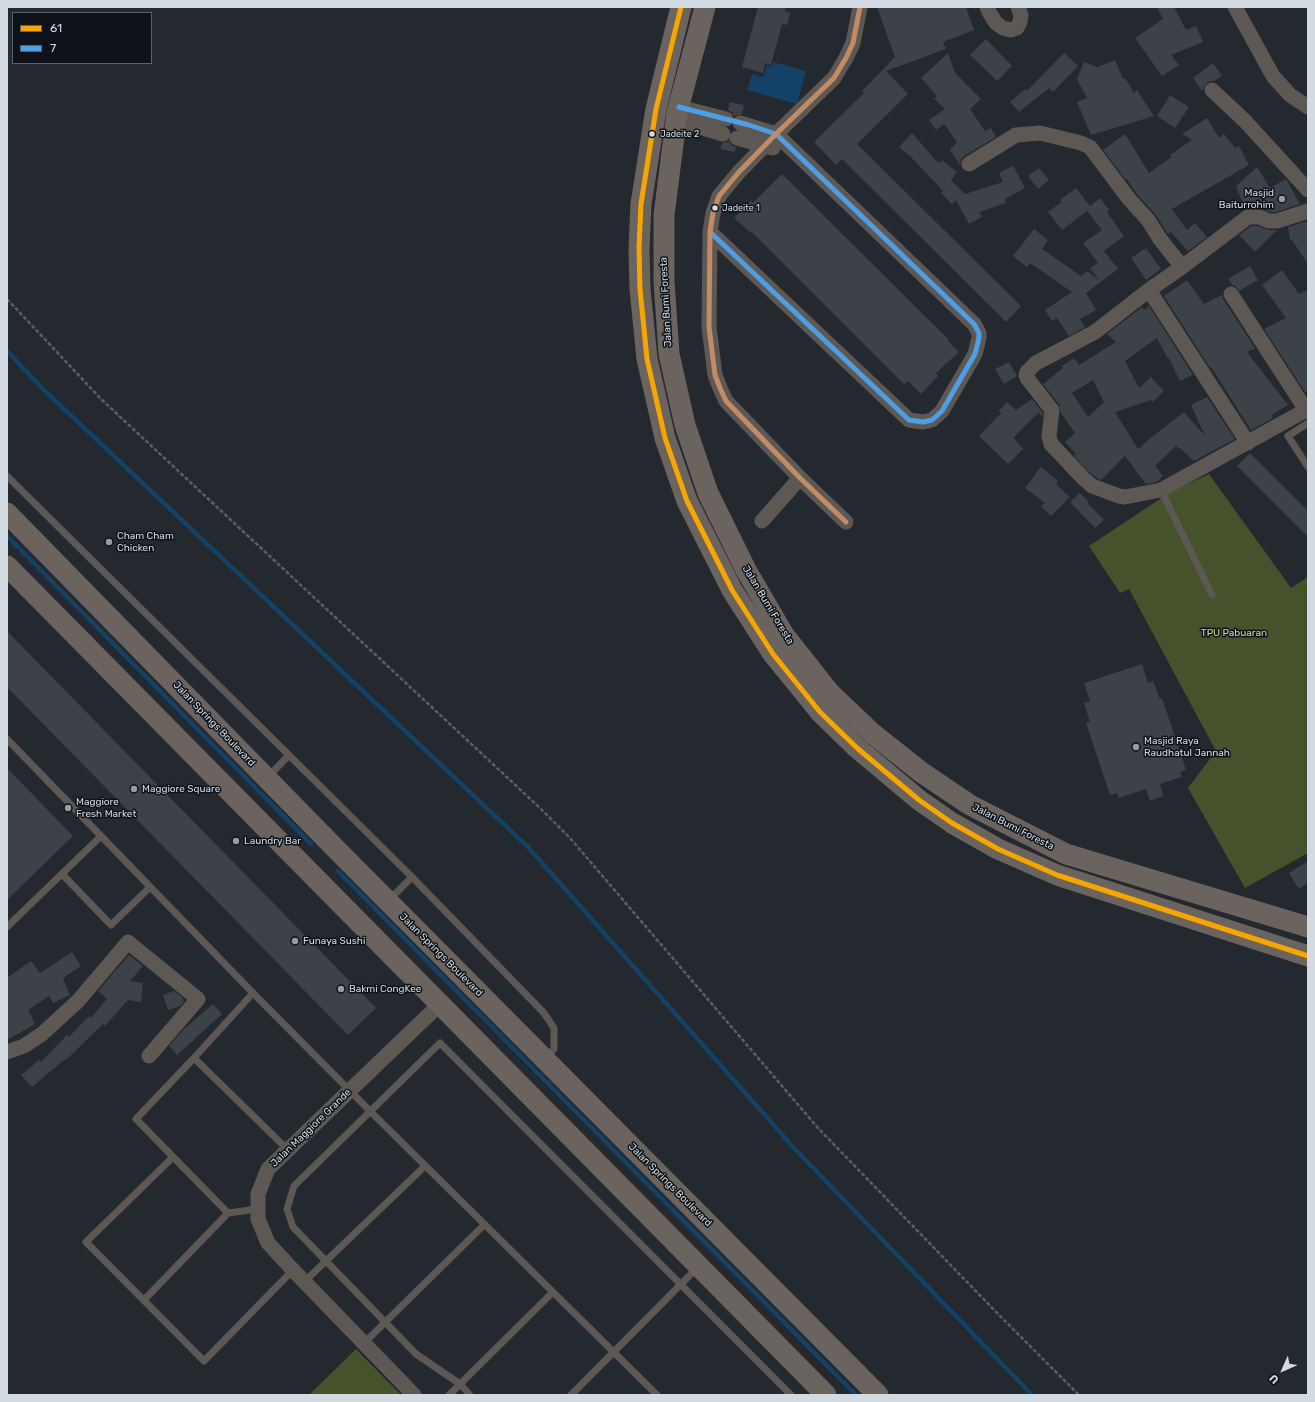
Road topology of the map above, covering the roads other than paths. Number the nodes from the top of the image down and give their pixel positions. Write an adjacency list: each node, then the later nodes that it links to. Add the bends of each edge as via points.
1 (681, 7): 9 (main road)
2 (705, 7): 10 (main road, Jalan Bumi Foresta)
3 (860, 7): 11 (street, via 853,43 834,78)
4 (987, 7): 5 (street, via 996,23 1011,30 1017,28 1020,22)
5 (1018, 7)
6 (1235, 7): 8 (street, via 1273,76 1290,95)
7 (1212, 90): 15 (street, via 1245,121)
8 (1308, 108)
9 (656, 109): 10 (main road); 42 (main road, via 641,204 638,248 648,359 665,438 687,501 732,590 773,654 820,712 857,748 919,800 952,823 998,849 1057,875)
10 (677, 114): 11 (street, via 733,121); 12 (street, via 730,136); 39 (main road, Jalan Bumi Foresta, via 664,215 664,281 669,354 685,425 708,493 746,570 784,635 829,692 872,733 921,772 970,805 1066,854)
11 (776, 134): 12 (street); 13 (street)
12 (764, 146): 13 (street); 17 (street, via 719,196)
13 (794, 152): 17 (street, via 974,324 979,332 975,354 942,411 932,420 909,420)
14 (969, 164): 18 (street, via 1016,135 1040,133 1090,147)
15 (1308, 190)
16 (1308, 211): 18 (street, via 1277,221 1248,217)
17 (710, 232): 25 (street, via 709,327 715,375 726,401)
18 (1182, 267): 19 (street)
19 (1149, 290): 22 (street); 26 (street, via 1095,332 1036,363 1026,374 1052,410 1049,436 1051,444 1092,486 1125,497)
20 (1231, 294): 21 (street)
21 (1307, 414): 22 (street); 23 (lane, via 1288,436)
22 (1248, 443): 26 (street)
23 (1308, 467)
24 (7, 476): 33 (lane)
25 (800, 478): 28 (street); 29 (street)
26 (1161, 490): 31 (lane)
27 (7, 513): 34 (main road, Jalan Springs Boulevard)
28 (762, 521)
29 (846, 522)
30 (7, 566): 37 (main road)
31 (1212, 595)
32 (7, 739): 35 (lane)
33 (289, 755): 34 (lane); 40 (lane)
34 (267, 778): 36 (main road, Jalan Springs Boulevard)
35 (101, 836): 38 (lane); 41 (lane)
36 (334, 847): 37 (main road); 43 (main road, Jalan Springs Boulevard)
37 (310, 872): 48 (main road)
38 (62, 874): 41 (lane, via 111,925); 44 (lane)
39 (1139, 876): 42 (main road); 45 (main road, Jalan Bumi Foresta)
40 (412, 877): 43 (lane); 50 (lane, via 544,1013 554,1028)
41 (150, 887): 47 (lane)
42 (1132, 900): 46 (main road)
43 (388, 901): 50 (main road, Jalan Springs Boulevard)
44 (7, 927)
45 (1308, 927)
46 (1308, 956)
47 (253, 993): 52 (lane); 53 (lane)
48 (440, 1004): 53 (street, Jalan Maggiore Grande); 62 (main road)
49 (7, 1052): 51 (street, via 24,1046 42,1034 78,1001 128,942 198,998)
50 (550, 1054): 79 (main road, Jalan Springs Boulevard)
51 (149, 1056)
52 (194, 1058): 55 (lane); 56 (lane, via 136,1119)
53 (350, 1090): 54 (lane); 55 (street, Jalan Maggiore Grande)
54 (370, 1112): 57 (lane); 61 (lane, via 294,1186 287,1209 293,1227); 65 (lane, via 440,1043)
55 (288, 1150): 58 (street, Jalan Maggiore Grande, via 268,1169 258,1194)
56 (173, 1156): 59 (lane); 67 (lane, via 86,1242)
57 (425, 1166): 60 (lane); 61 (lane)
58 (258, 1209): 59 (lane); 63 (street, Jalan Maggiore Grande, via 258,1219 268,1243)
59 (228, 1213): 67 (lane)
60 (484, 1225): 66 (lane); 68 (lane)
61 (326, 1261): 64 (lane); 68 (lane)
62 (699, 1266): 65 (lane); 78 (main road)
63 (292, 1270): 64 (street, Jalan Maggiore Grande); 67 (lane, via 204,1361)
64 (304, 1282): 69 (street, Jalan Maggiore Grande)
65 (680, 1285): 70 (lane); 77 (lane)
66 (552, 1293): 70 (lane); 71 (lane)
67 (144, 1300)
68 (385, 1322): 69 (lane); 71 (lane, via 416,1354)
69 (364, 1343): 72 (street, Jalan Maggiore Grande)
70 (614, 1352): 75 (lane); 76 (lane)
71 (460, 1384): 73 (lane); 74 (lane)
72 (414, 1395)
73 (449, 1395)
74 (470, 1395)
75 (571, 1395)
76 (657, 1395)
77 (791, 1395)
78 (826, 1395)
79 (878, 1395)

